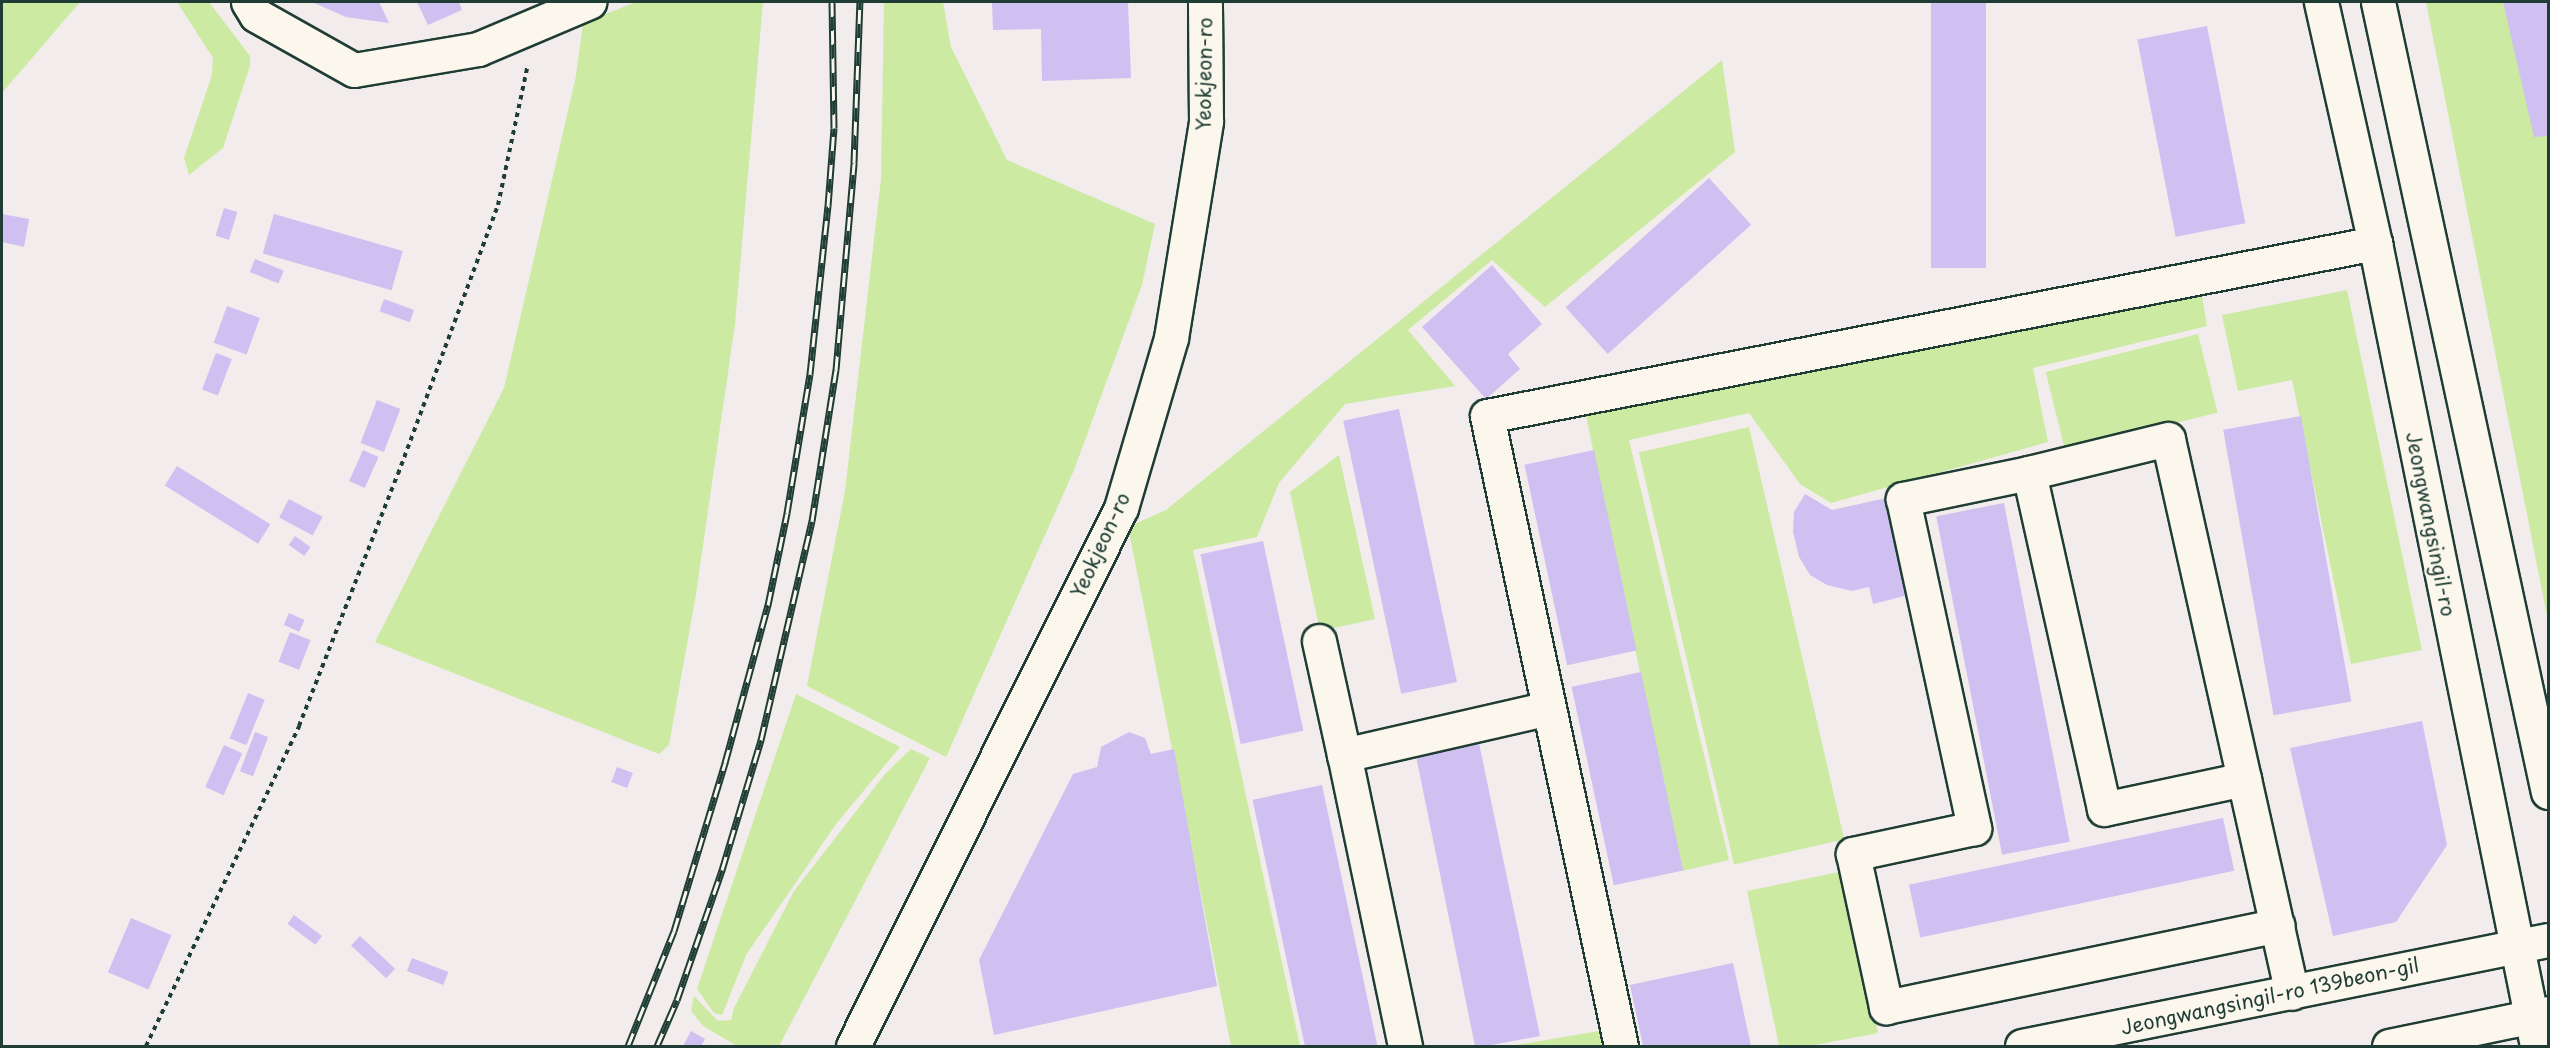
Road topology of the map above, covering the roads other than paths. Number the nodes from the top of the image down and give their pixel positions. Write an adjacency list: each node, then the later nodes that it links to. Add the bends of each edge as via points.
1 (248, 2): 2 (street, via 256,15 354,70 478,49)
2 (589, 2)
3 (1205, 2): 17 (street, Yeokjeon-ro, via 1206,121 1171,338 1121,508)
4 (2321, 2): 6 (street, Jeongwangsingil-ro)
5 (2378, 2): 12 (street)
6 (2375, 243): 9 (street, via 1487,416); 14 (street, Jeongwangsingil-ro)
7 (2029, 473): 11 (street, via 2104,809); 11 (street, via 2168,439); 13 (street, via 1903,499 1974,828 1853,854 1886,1007)
8 (1319, 641): 10 (street)
9 (1549, 708): 10 (street); 19 (street)
10 (1344, 755): 18 (street)
11 (2244, 778): 13 (street)
12 (2548, 792)
13 (2277, 925): 15 (street)
14 (2533, 943): 15 (street, Jeongwangsingil-ro 139beon-gil); 16 (street, Jeongwangsingil-ro)
15 (2292, 993): 20 (street, Jeongwangsingil-ro 139beon-gil)
16 (2539, 1025): 21 (street)
17 (853, 1047)
18 (1405, 1047)
19 (1622, 1047)
20 (2022, 1047)
21 (2389, 1047)

